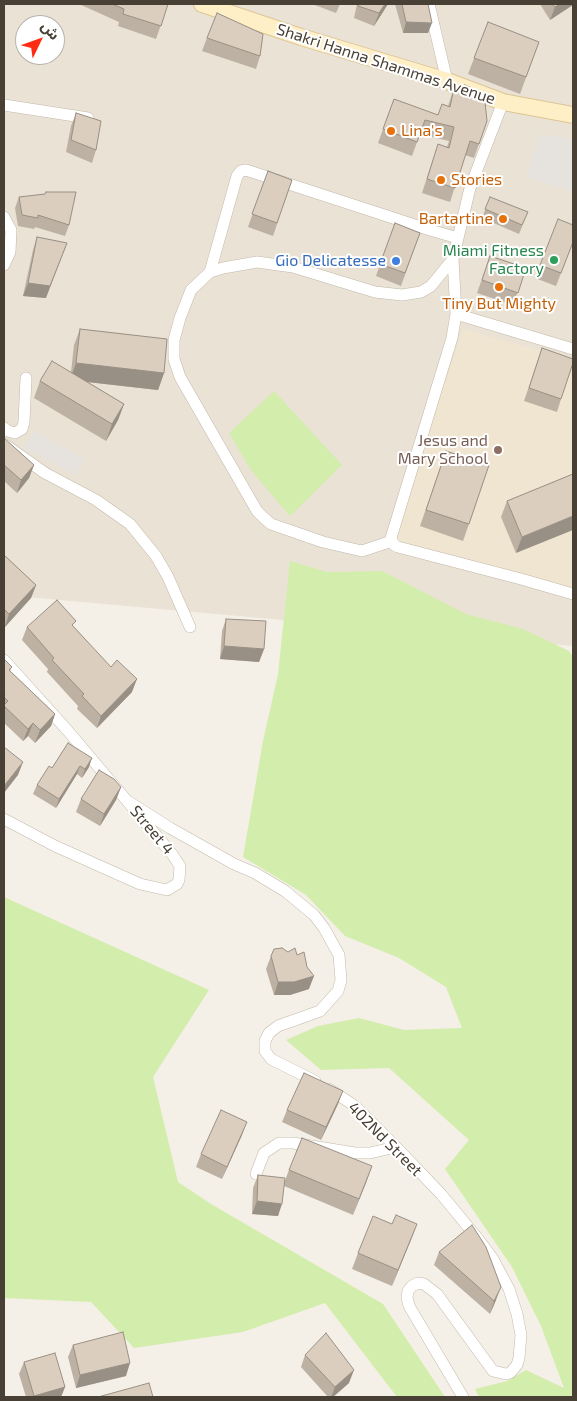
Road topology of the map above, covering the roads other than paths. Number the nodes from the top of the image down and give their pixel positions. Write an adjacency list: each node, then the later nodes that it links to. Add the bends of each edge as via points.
1 (202, 4): 3 (street, Shakri Hanna Shammas Avenue)
2 (429, 4): 3 (street)
3 (447, 81): 4 (street, Shakri Hanna Shammas Avenue)
4 (503, 102): 6 (street, Shakri Hanna Shammas Avenue); 9 (street, via 470,188)
5 (4, 104): 7 (street)
6 (573, 114)
7 (95, 120)
8 (4, 217): 11 (street, via 11,230 10,252)
9 (458, 238): 10 (street); 12 (street, via 246,170 237,176)
10 (453, 259): 12 (street, via 431,286 421,292 402,295 375,292 275,264 238,264); 13 (street)
11 (4, 265)
12 (210, 272): 18 (street, via 190,290 174,340 174,359 180,377 258,511 271,524 362,551)
13 (456, 314): 14 (street); 18 (street, via 452,338 391,534)
14 (573, 350)
15 (26, 378): 16 (street, via 22,429 15,433)
16 (4, 428)
17 (4, 444): 20 (street, via 130,524 156,556)
18 (392, 541): 19 (street, via 398,547)
19 (573, 594)
20 (190, 627)
21 (4, 660): 22 (street, Street 4)
22 (129, 802): 23 (street, Street 4, via 180,864 179,880 168,889 140,884); 24 (street, 402Nd Street, via 278,887 314,915 339,954 341,980 338,991 320,1011 269,1032 265,1051 271,1059 320,1083 352,1104)
23 (4, 819)
24 (396, 1147): 25 (street, via 370,1153 293,1142 278,1143 264,1153); 26 (street, 402Nd Street, via 480,1240 509,1289 517,1314 519,1358 510,1373 502,1374 493,1371 437,1294 424,1284 409,1288 409,1306)
25 (256, 1174)
26 (463, 1397)

